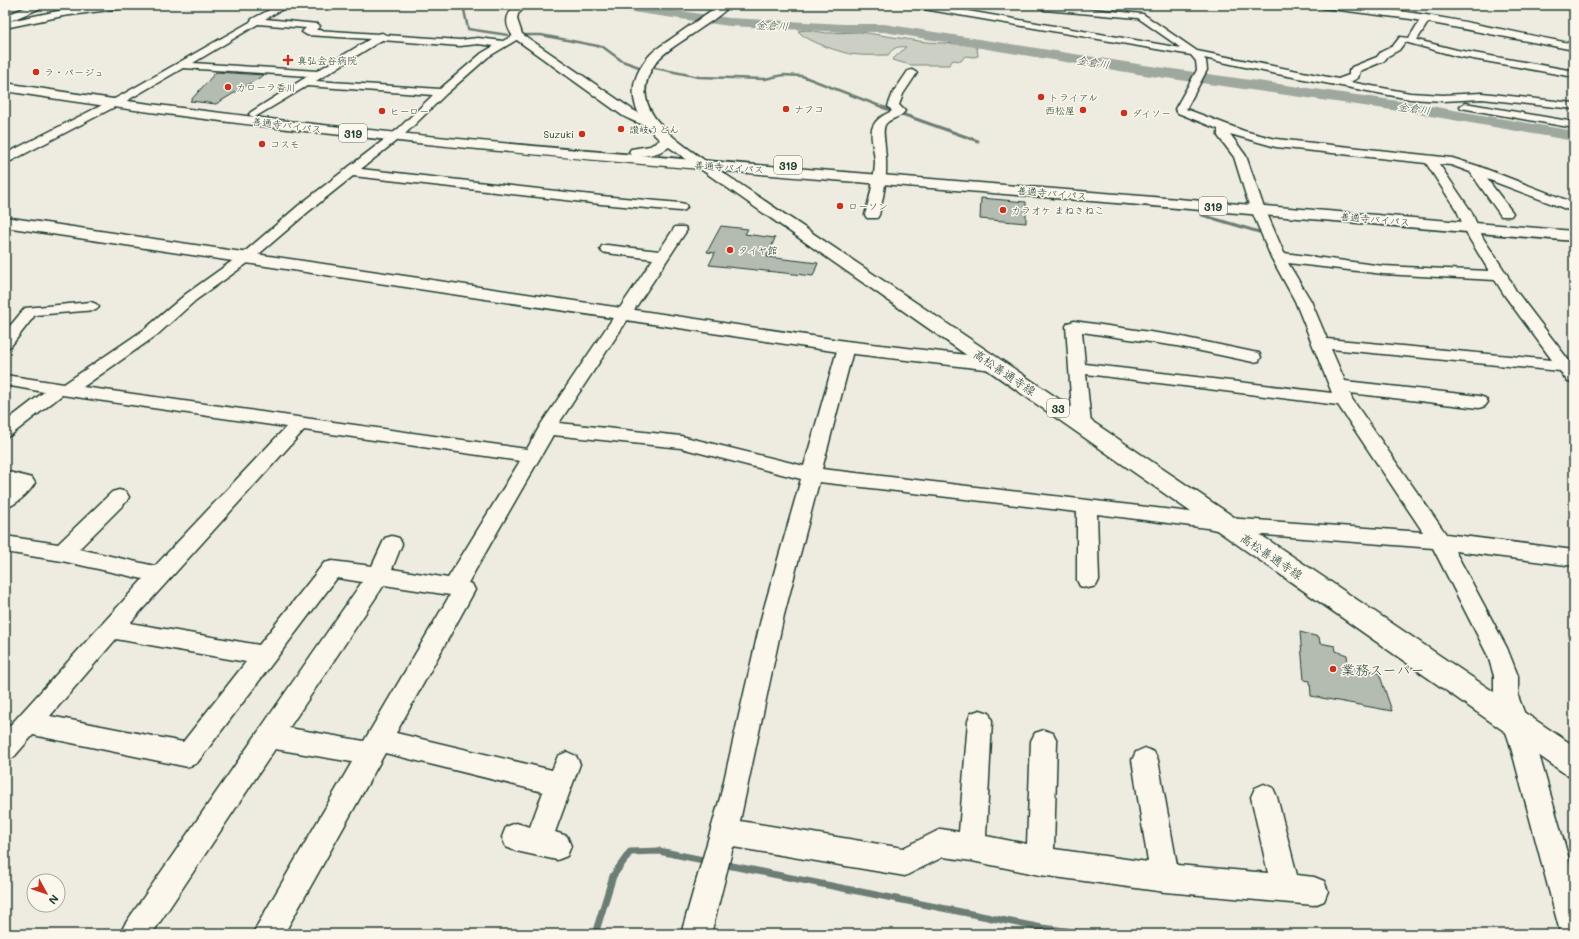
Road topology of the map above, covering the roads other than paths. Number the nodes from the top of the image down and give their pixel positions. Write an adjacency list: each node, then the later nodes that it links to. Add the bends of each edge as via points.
1 (39, 5): 14 (main road)
2 (124, 5): 17 (main road, via 63,13)
3 (286, 5): 15 (street)
4 (522, 5): 24 (main road, via 513,13 511,20)
5 (918, 5): 11 (street)
6 (1323, 5): 13 (main road)
7 (721, 6): 46 (main road, 高松善通寺線 / 33, via 654,58 642,75 638,92)
8 (1044, 7): 10 (street)
9 (988, 8): 11 (street)
10 (1096, 13): 19 (street); 22 (street, via 1142,12)
11 (977, 16): 18 (street)
12 (301, 17): 16 (street)
13 (1428, 19): 28 (street, via 1423,22); 31 (main road)
14 (5, 20)
15 (255, 21): 16 (street); 35 (street)
16 (288, 24): 21 (street, via 316,26 306,32)
17 (5, 25)
18 (1053, 29): 19 (street); 25 (street)
19 (1087, 31): 27 (street)
20 (1146, 31): 22 (street)
21 (347, 34): 23 (street); 26 (street)
22 (1168, 35): 33 (street)
23 (382, 36): 29 (street); 37 (street)
24 (518, 36): 29 (street); 47 (main road)
25 (1043, 38)
26 (337, 40)
27 (1124, 40): 30 (street); 32 (street)
28 (1412, 41): 38 (street, via 1456,53); 40 (street, via 1403,39 1381,59 1356,69 1354,76)
29 (504, 44): 43 (street, via 485,55)
30 (1155, 46): 33 (street); 34 (street)
31 (1574, 47)
32 (1115, 52)
33 (1194, 53): 40 (street, via 1264,69); 52 (street, via 1201,61 1202,70 1180,109)
34 (1150, 56)
35 (183, 65): 37 (street); 45 (street)
36 (912, 73): 62 (street, via 898,93 894,108 899,112 882,121 878,129 881,163)
37 (319, 74): 41 (street)
38 (1574, 74)
39 (5, 80): 45 (main road, 善通寺バイパス / 319)
40 (1341, 82): 44 (street, via 1398,94)
41 (305, 83): 43 (street); 49 (street)
42 (5, 88): 45 (main road, 善通寺バイパス / 319)
43 (442, 92): 53 (street)
44 (1427, 97): 48 (street, via 1482,96); 51 (street)
45 (119, 101): 49 (main road, 善通寺バイパス / 319); 53 (main road, 善通寺バイパス / 319); 56 (street)
46 (640, 101): 47 (main road, via 631,106); 50 (main road, 高松善通寺線 / 33)
47 (616, 104): 50 (main road, via 639,119)
48 (1574, 106)
49 (255, 114): 53 (main road, 善通寺バイパス / 319)
50 (650, 122): 54 (main road, 高松善通寺線 / 33)
51 (1574, 125)
52 (1224, 128): 57 (street, via 1276,143); 65 (street, via 1224,136 1240,156)
53 (398, 134): 55 (main road, 善通寺バイパス / 319); 58 (main road, 善通寺バイパス / 319); 61 (street)
54 (668, 140): 55 (main road, via 656,148); 58 (main road, 高松善通寺線 / 33)
55 (636, 152): 58 (main road, 善通寺バイパス / 319)
56 (5, 159)
57 (1430, 160): 59 (street, via 1452,162); 70 (street, via 1464,211)
58 (696, 161): 60 (main road, 善通寺バイパス / 319); 62 (main road, 善通寺バイパス / 319); 63 (main road, 高松善通寺線 / 33)
59 (1474, 169): 66 (street); 67 (street)
60 (763, 170): 62 (main road, 善通寺バイパス / 319); 63 (main road, via 740,176 736,179)
61 (350, 172): 64 (street, via 602,200); 76 (street)
62 (879, 176): 65 (main road, 善通寺バイパス / 319); 68 (street, via 880,186)
63 (736, 188): 85 (main road, 高松善通寺線 / 33)
64 (680, 206)
65 (1257, 206): 70 (main road, 善通寺バイパス / 319); 77 (street)
66 (1574, 208)
67 (1506, 214)
68 (872, 215)
69 (5, 222): 76 (main road)
70 (1469, 223): 71 (main road, 善通寺バイパス / 319); 73 (main road, 善通寺バイパス / 319); 78 (street)
71 (1574, 228)
72 (680, 230): 75 (street)
73 (1574, 236)
74 (607, 249): 75 (street)
75 (663, 256): 80 (street)
76 (247, 257): 80 (main road); 91 (street, via 191,297 144,336 68,389)
77 (1278, 257): 78 (street, via 1383,270); 82 (street, via 1303,301)
78 (1501, 276): 88 (street, via 1510,293)
79 (91, 307): 81 (street, via 30,311)
80 (623, 314): 83 (main road); 96 (street)
81 (5, 343)
82 (1320, 343): 88 (street); 92 (street)
83 (846, 346): 85 (main road); 99 (street)
84 (1253, 357): 87 (street, via 1177,341 1074,326)
85 (993, 364): 95 (main road, 高松善通寺線 / 33)
86 (1208, 367): 90 (street)
87 (1077, 368): 90 (street); 95 (street)
88 (1571, 370)
89 (5, 380): 91 (street)
90 (1211, 384): 92 (street)
91 (59, 389): 94 (street); 97 (street)
92 (1341, 393): 93 (street); 105 (street)
93 (1479, 402)
94 (300, 423): 98 (street); 110 (street)
95 (1082, 425): 104 (main road, 高松善通寺線 / 33)
96 (547, 428): 98 (street); 99 (street, via 681,442)
97 (5, 431)
98 (532, 456): 113 (street)
99 (812, 475): 103 (street); 126 (street, via 773,615)
100 (5, 478): 102 (street, via 25,483)
101 (119, 497): 108 (street)
102 (5, 501)
103 (1087, 506): 104 (street); 112 (street)
104 (1226, 525): 105 (street); 117 (main road, 高松善通寺線 / 33)
105 (1440, 541): 109 (street); 117 (street, via 1499,655 1506,676 1506,696)
106 (5, 544): 108 (street)
107 (392, 544): 111 (street)
108 (62, 553): 110 (street)
109 (1574, 558)
110 (158, 576): 114 (street)
111 (378, 576): 113 (street); 115 (street, via 332,569); 119 (street)
112 (1088, 580)
113 (454, 587): 121 (street, via 464,590)
114 (112, 629): 115 (street); 118 (street)
115 (265, 656): 118 (street, via 188,755)
116 (980, 721): 128 (street)
117 (1514, 722): 124 (main road, 高松善通寺線 / 33); 133 (street, via 1523,744)
118 (28, 723): 122 (street)
119 (269, 736): 121 (street); 134 (street)
120 (1044, 741): 129 (street)
121 (375, 747): 127 (street, via 563,774); 135 (street)
122 (5, 749)
123 (1145, 760): 130 (street)
124 (1574, 763)
125 (1264, 797): 131 (street)
126 (725, 832): 128 (street, via 905,862 941,843); 136 (street)
127 (537, 842)
128 (972, 847): 129 (street)
129 (1040, 861): 130 (street)
130 (1165, 878): 131 (street)
131 (1286, 888): 132 (street)
132 (1314, 891)
133 (1574, 928)
134 (134, 934)
135 (268, 934)
136 (696, 934)

